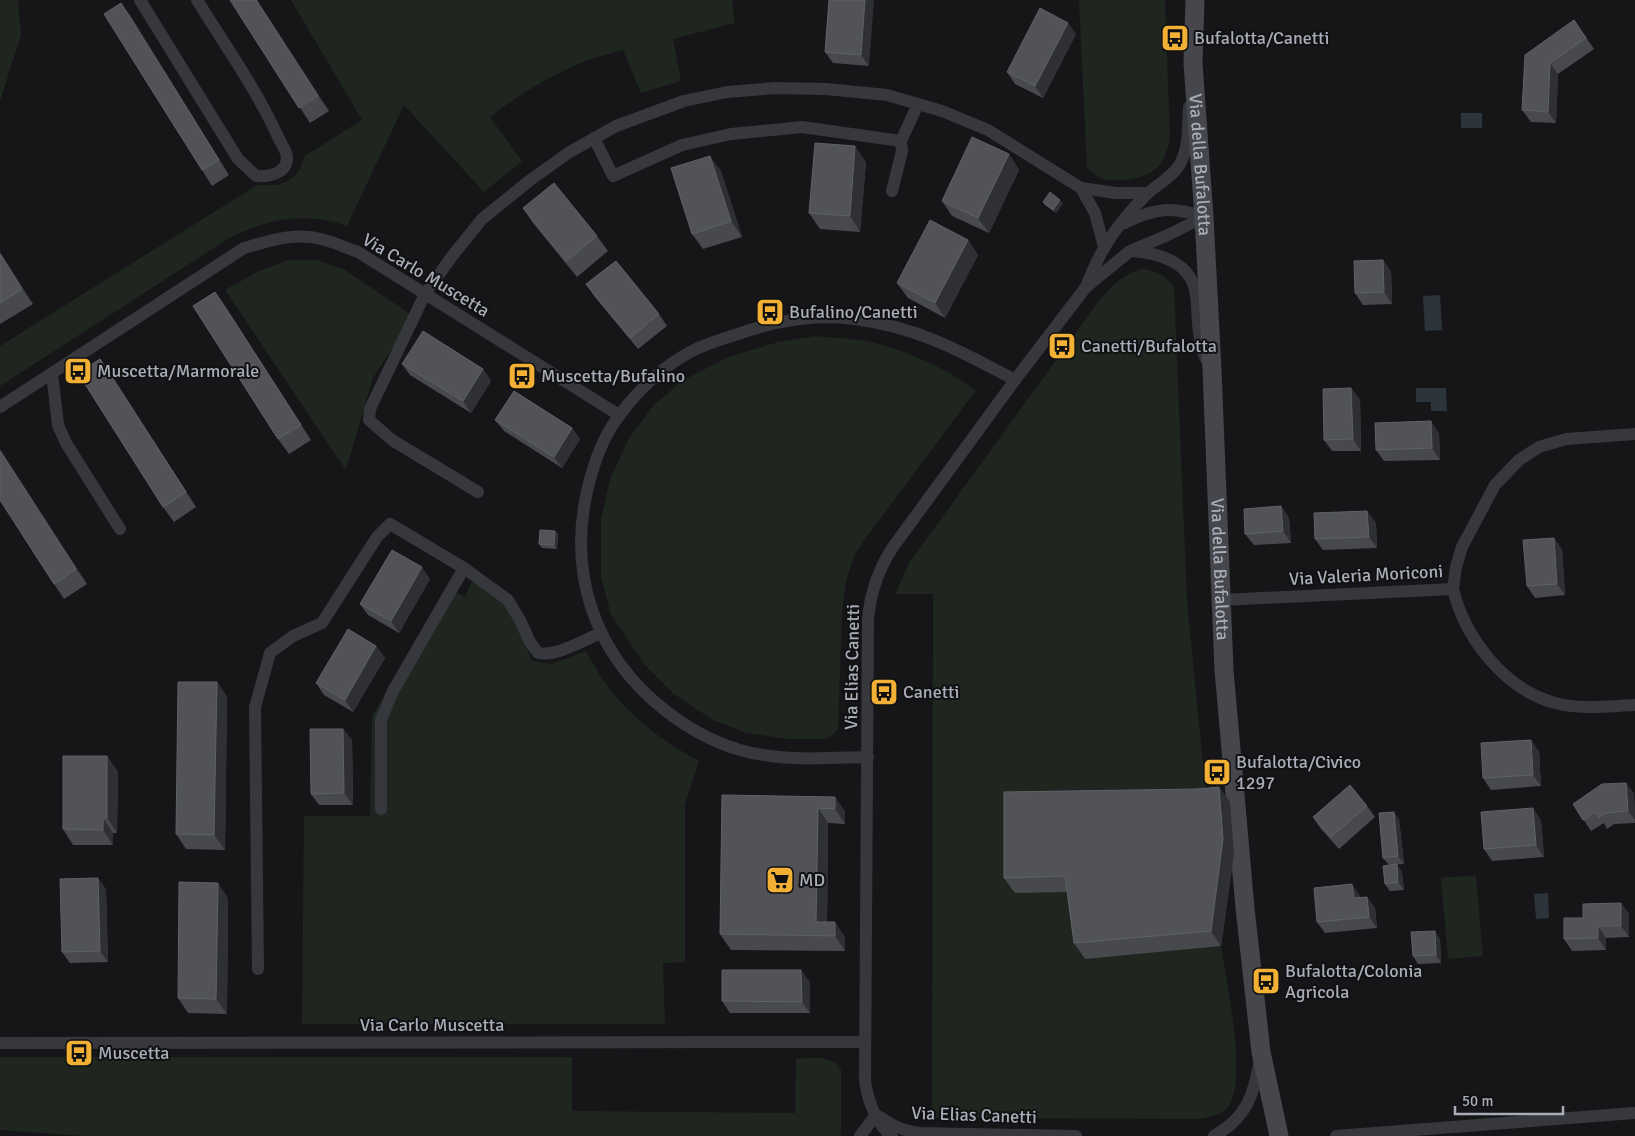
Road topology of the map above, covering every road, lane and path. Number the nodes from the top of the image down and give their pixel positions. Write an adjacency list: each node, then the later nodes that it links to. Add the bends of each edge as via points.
1 (140, 0): 2 (street, via 238,159 256,176 273,175 284,165 286,156 269,118)
2 (197, 0)
3 (1195, 0): 4 (street, Via della Bufalotta)
4 (1193, 63): 10 (street, via 1182,159 1172,174); 11 (street, Via della Bufalotta)
5 (918, 104): 6 (street, via 887,95 826,89 776,88 727,92 684,101 616,126); 7 (street); 8 (street, via 988,130)
6 (594, 138): 7 (street, via 613,176 682,144 731,134 802,127); 16 (street, via 536,176 482,219)
7 (902, 141): 9 (street)
8 (1081, 188): 10 (street); 13 (street, via 1094,213)
9 (892, 191)
10 (1148, 193): 12 (street)
11 (1204, 217): 12 (street, via 1169,209 1147,213); 14 (street); 17 (street, Via della Bufalotta)
12 (1118, 226): 13 (street)
13 (1104, 247): 15 (street)
14 (1130, 251): 15 (street); 17 (street, via 1166,258 1178,264 1189,276 1196,295 1200,341)
15 (1086, 287): 19 (street, Via Elias Canetti)
16 (426, 294): 18 (street, Via Carlo Muscetta, via 358,252 336,244 295,236 272,240 244,248); 21 (street, Via Carlo Muscetta); 23 (street, via 370,409 369,420 392,440)
17 (1212, 369): 27 (street, Via della Bufalotta)
18 (52, 373): 20 (street, Via Carlo Muscetta); 24 (street, via 58,425)
19 (1015, 380): 21 (street, via 957,348 910,330 853,319 802,319 754,328 692,351 645,386); 30 (street, Via Elias Canetti, via 879,571 869,612)
20 (0, 407)
21 (619, 415): 28 (street, via 593,469 582,526 583,575)
22 (1635, 434): 26 (street, via 1566,439 1539,447 1519,460 1495,486 1462,547)
23 (478, 492)
24 (120, 528)
25 (464, 568): 28 (street, via 508,600 538,653 554,653); 31 (street, via 392,691 381,720); 32 (street, via 390,524 378,537 322,623 293,636 270,653 255,707)
26 (1453, 589): 27 (street, Via Valeria Moriconi); 29 (street, Via Valeria Moriconi, via 1457,606 1474,640 1520,687 1556,703 1593,707)
27 (1221, 600): 35 (street, Via della Bufalotta, via 1245,908)
28 (601, 633): 30 (street, via 639,688 673,717 708,738 770,756)
29 (1635, 705)
30 (868, 758): 33 (street, Via Elias Canetti)
31 (381, 809)
32 (258, 969)
33 (864, 1042): 34 (street, Via Carlo Muscetta); 37 (street, Via Elias Canetti, via 866,1086)
34 (0, 1043)
35 (1261, 1052): 42 (street, via 1247,1105 1234,1122); 43 (street, Via della Bufalotta)
36 (1635, 1113): 44 (street)
37 (876, 1115): 38 (street); 39 (street, Via Elias Canetti); 40 (street, Via Elias Canetti, via 909,1132)
38 (860, 1136)
39 (892, 1136)
40 (1039, 1136): 41 (street, Via Elias Canetti)
41 (1076, 1136)
42 (1214, 1136)
43 (1279, 1136)
44 (1336, 1136)

